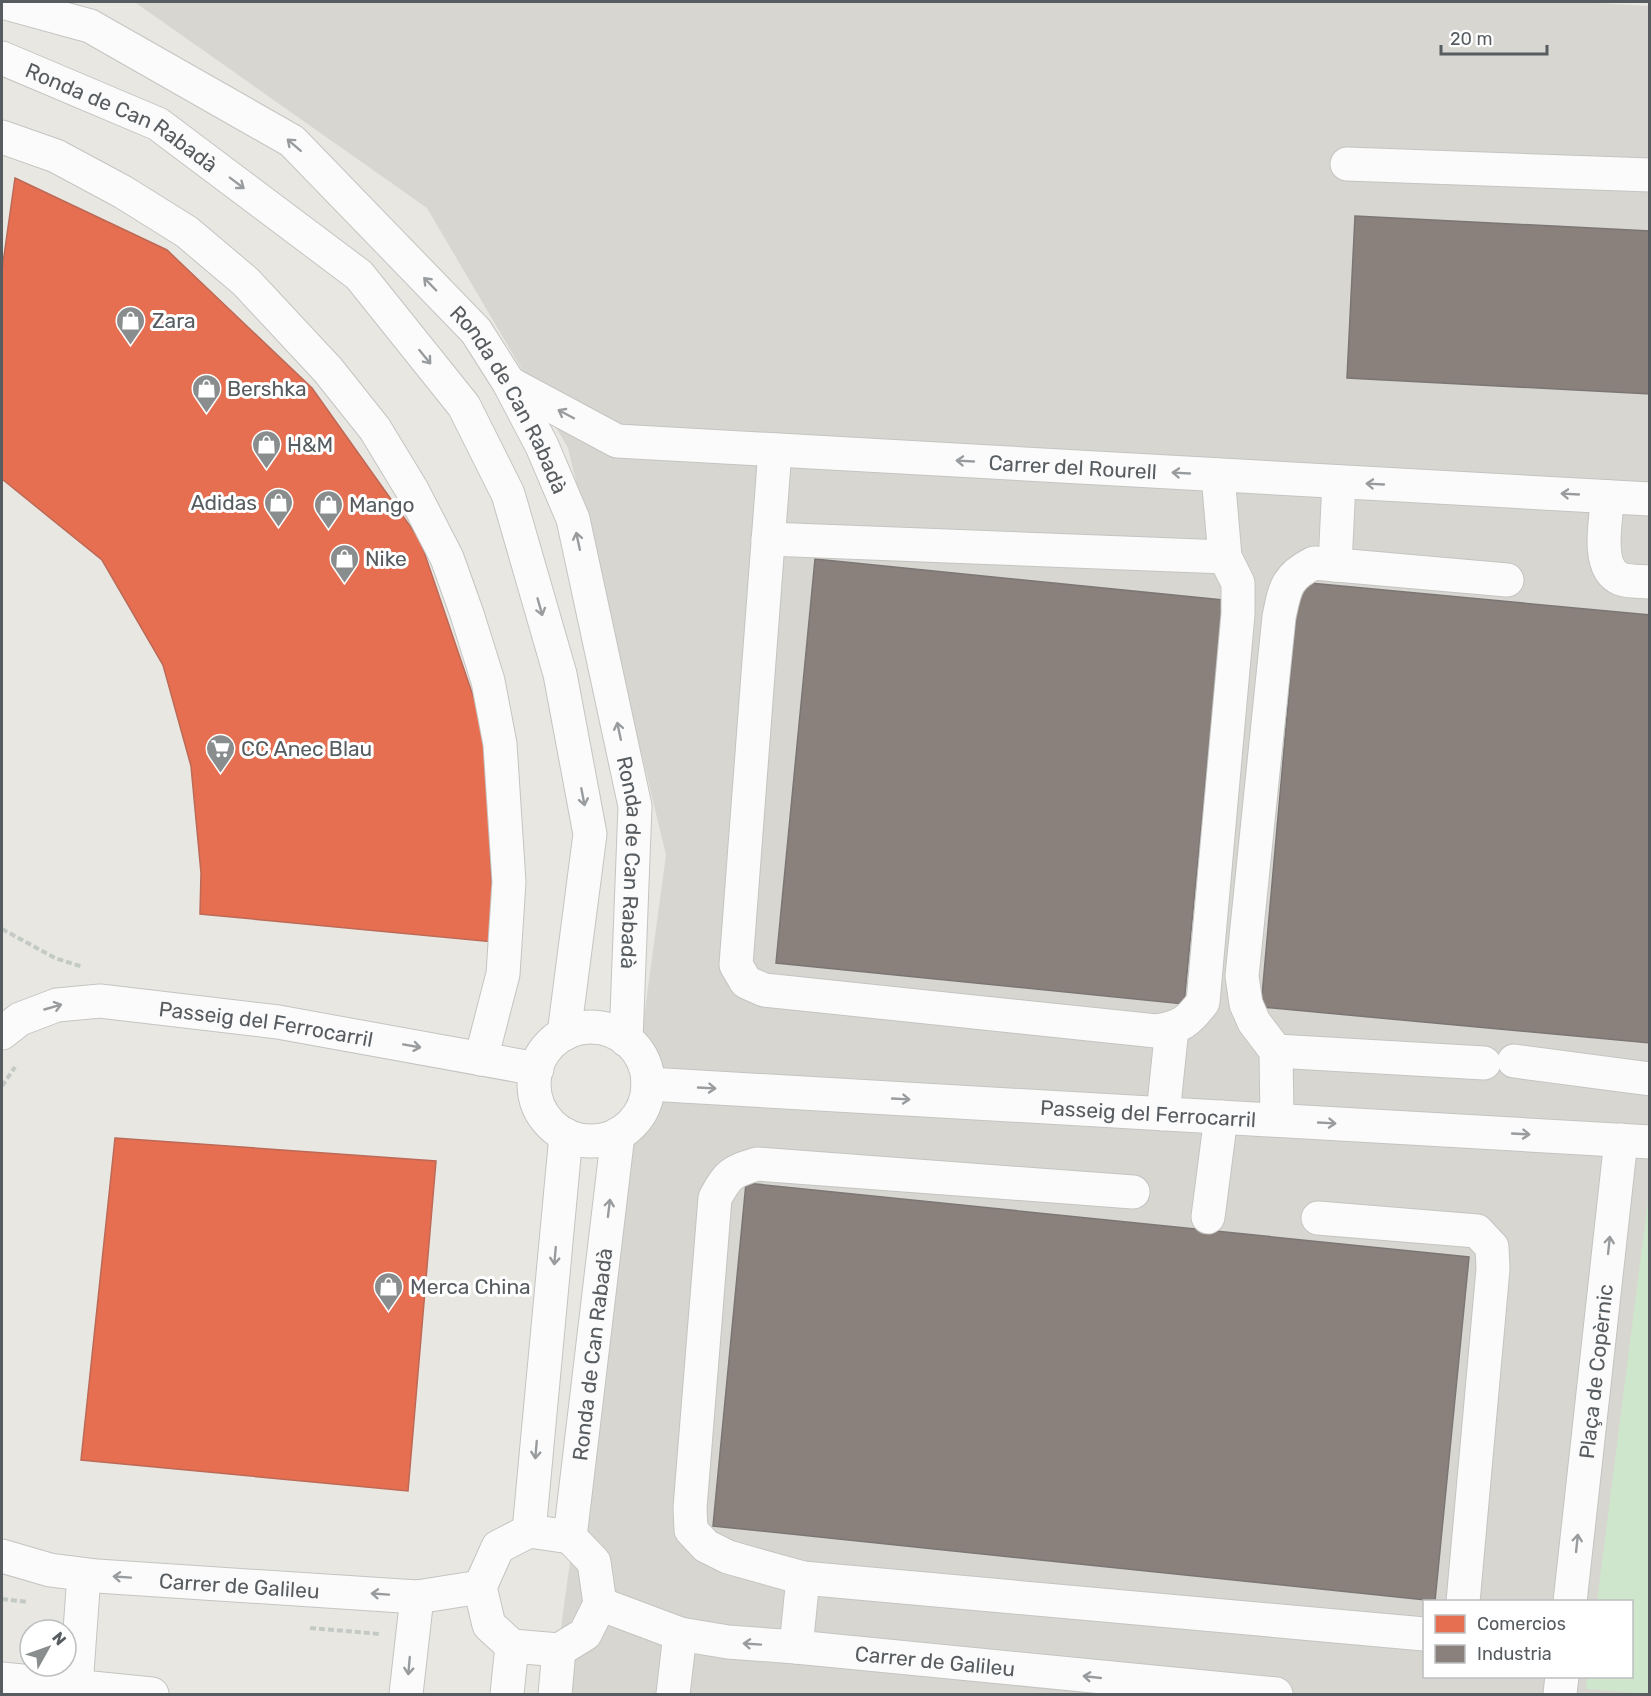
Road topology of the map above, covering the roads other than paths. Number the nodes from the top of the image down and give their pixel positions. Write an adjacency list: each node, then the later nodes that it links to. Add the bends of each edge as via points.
1 (2, 2): 6 (street, Ronda de Can Rabadà, one-way to 1, via 476,331 292,141 90,26)
2 (2, 57): 19 (street, Ronda de Can Rabadà, one-way to 19, via 158,124 359,275 464,406 508,494 560,674 590,834)
3 (2, 137): 22 (street, via 56,156 123,192 187,232 246,282 369,420 412,490 447,558 467,614 488,681 500,744 509,882 503,974)
4 (1347, 164): 5 (street)
5 (1650, 175)
6 (509, 383): 7 (street, Carrer del Rourell, one-way to 6, via 617,441); 20 (street, Ronda de Can Rabadà, one-way to 6, via 635,806 573,519 542,446)
7 (775, 450): 8 (street, Carrer del Rourell, one-way to 7); 12 (street)
8 (1218, 475): 9 (street, Carrer del Rourell); 13 (street)
9 (1339, 482): 10 (street, Carrer del Rourell, one-way to 9); 14 (street)
10 (1608, 496): 11 (street, Carrer del Rourell); 16 (street, via 1604,547 1607,566 1620,579)
11 (1650, 499)
12 (768, 539): 13 (street); 17 (street, via 736,965 746,982 764,990 1156,1031)
13 (1225, 557): 17 (street, via 1238,583 1238,614 1203,1002 1190,1019)
14 (1335, 565): 15 (street); 21 (street, via 1314,563 1298,571 1284,590 1279,618 1242,976 1246,1004 1254,1022)
15 (1507, 580)
16 (1650, 582)
17 (1172, 1029): 26 (street)
18 (2, 1033): 22 (street, Passeig del Ferrocarril, one-way to 22, via 20,1018 57,1005 99,1001 278,1022)
19 (564, 1034): 20 (street, via 602,1028); 23 (street, via 549,1046)
20 (626, 1040): 25 (street, via 645,1065)
21 (1276, 1052): 24 (street, via 1499,1062); 28 (street)
22 (481, 1059): 23 (street, Passeig del Ferrocarril)
23 (537, 1069): 30 (street, via 534,1082 544,1117)
24 (1650, 1079)
25 (648, 1084): 26 (street, Passeig del Ferrocarril, one-way to 26); 29 (street, via 637,1118)
26 (1163, 1114): 27 (street, Passeig del Ferrocarril)
27 (1221, 1117): 28 (street, Passeig del Ferrocarril); 33 (street)
28 (1277, 1120): 31 (street, Passeig del Ferrocarril, one-way to 31)
29 (618, 1134): 30 (street, via 591,1142); 36 (street, Ronda de Can Rabadà, one-way to 29)
30 (566, 1135): 35 (street, Ronda de Can Rabadà, one-way to 35)
31 (1635, 1141): 43 (street, Plaça de Copèrnic, one-way to 31)
32 (1132, 1192): 39 (street, via 757,1164 725,1179 715,1198 691,1530 706,1546 728,1557)
33 (1208, 1217)
34 (1318, 1218): 42 (street, via 1477,1231 1492,1247)
35 (529, 1531): 36 (street); 40 (street, via 498,1547)
36 (570, 1537): 44 (street, via 594,1562)
37 (2, 1556): 38 (street, Carrer de Galileu)
38 (84, 1575): 41 (street, Carrer de Galileu, one-way to 38); 53 (street)
39 (803, 1578): 46 (street); 48 (street)
40 (480, 1587): 41 (street, Carrer de Galileu); 47 (street, via 489,1625)
41 (417, 1596): 56 (street, one-way to 56)
42 (1463, 1600)
43 (1570, 1600)
44 (600, 1604): 45 (street, Carrer de Galileu); 49 (street, via 585,1634)
45 (680, 1634): 48 (street, Carrer de Galileu, one-way to 45); 59 (street)
46 (1423, 1634)
47 (512, 1646): 49 (street); 57 (street)
48 (796, 1647): 52 (street, Carrer de Galileu, one-way to 48)
49 (559, 1650): 58 (street)
50 (1562, 1678): 61 (street)
51 (2, 1679): 53 (street)
52 (1125, 1687): 54 (street, Carrer de Galileu)
53 (64, 1689): 55 (street)
54 (1193, 1691): 60 (street, Carrer de Galileu)
55 (152, 1695)
56 (406, 1695)
57 (507, 1695)
58 (555, 1695)
59 (673, 1695)
60 (1276, 1695)
61 (1560, 1695)

